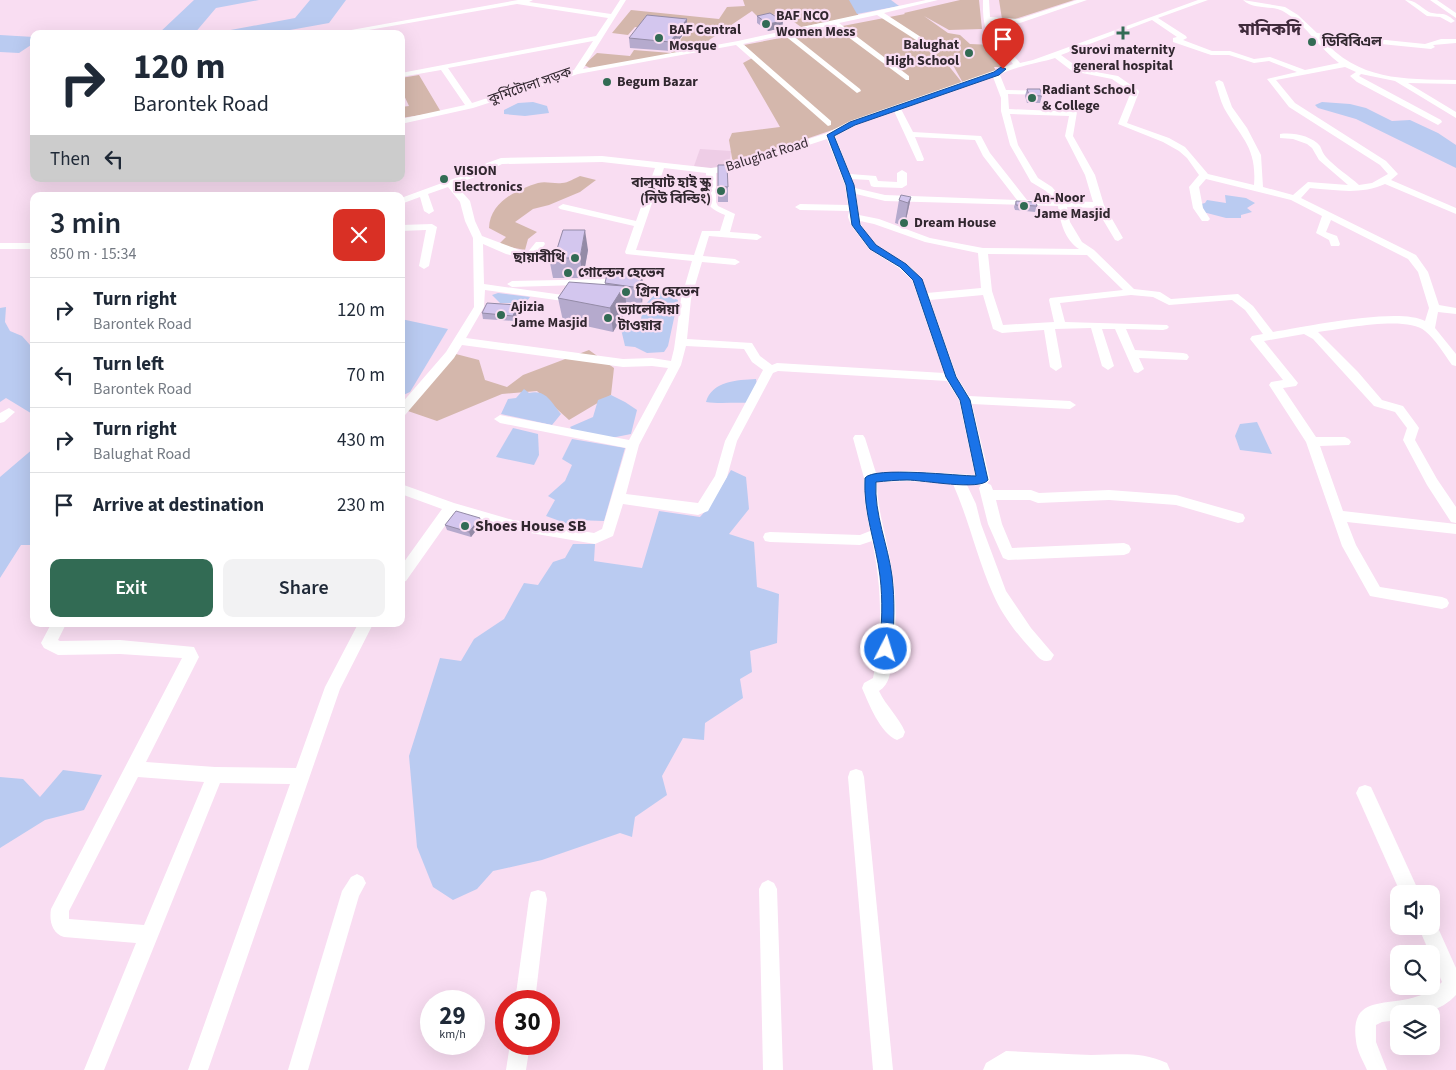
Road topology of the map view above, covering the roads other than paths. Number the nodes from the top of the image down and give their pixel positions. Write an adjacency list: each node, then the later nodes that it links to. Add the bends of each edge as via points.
1 (530, 0): 10 (street)
2 (623, 0): 12 (street, কুর্মিটোলা সড়ক)
3 (935, 0): 11 (street)
4 (986, 0): 15 (street)
5 (1084, 0): 15 (street, via 1020,21)
6 (1205, 0): 13 (street, Balughat Road)
7 (1246, 0): 21 (street, via 1256,5 1284,8)
8 (1408, 0): 14 (street, via 1429,16)
9 (1434, 0): 14 (street)
10 (514, 3): 12 (street); 17 (street)
11 (877, 12): 16 (street); 25 (street)
12 (612, 16): 22 (street, কুর্মিটোলা সড়ক)
13 (1153, 18): 26 (street, Balughat Road); 32 (street, via 1183,38 1176,40 1211,53 1230,53 1254,61 1270,59)
14 (1454, 18)
15 (987, 19): 28 (street, via 993,36)
16 (834, 23): 20 (street); 35 (street)
17 (381, 25): 18 (street); 19 (street)
18 (354, 30)
19 (384, 30)
20 (786, 33): 24 (street); 39 (street)
21 (1316, 35): 23 (street, via 1431,46 1429,44 1441,41); 27 (street, via 1328,50)
22 (598, 38): 29 (street); 31 (street, কুর্মিটোলা সড়ক)
23 (1456, 41)
24 (738, 43): 31 (street); 49 (street)
25 (927, 45)
26 (1056, 55): 28 (street, Balughat Road); 57 (street, via 1078,71 1124,80 1135,92 1122,124 1175,145 1188,154)
27 (1348, 64): 30 (street); 32 (street)
28 (1018, 66): 34 (street, Balughat Road)
29 (444, 67): 33 (street); 42 (street)
30 (1361, 71): 36 (street); 47 (street, via 1354,76)
31 (577, 72): 42 (street, কুর্মিটোলা সড়ক)
32 (1304, 72): 48 (street, via 1271,79 1292,105)
33 (405, 74)
34 (996, 74): 40 (street); 43 (street, Balughat Road)
35 (906, 78)
36 (1393, 78): 38 (street); 45 (street)
37 (1219, 82): 62 (street, via 1228,107 1257,155 1259,186)
38 (1456, 82)
39 (857, 91)
40 (1003, 92): 41 (street); 44 (street)
41 (1059, 94)
42 (470, 106): 46 (street, কুর্মিটোলা সড়ক)
43 (897, 108): 49 (street, Balughat Road); 50 (street)
44 (1005, 111): 68 (street, via 1014,146 1030,174); 69 (street, via 1074,114 1069,136 1090,175)
45 (1456, 116)
46 (405, 121)
47 (1438, 122)
48 (1325, 126): 52 (street); 59 (street, via 1383,163 1392,174)
49 (829, 129): 55 (street, Balughat Road, via 747,163); 58 (street)
50 (910, 134): 53 (street); 67 (street, via 978,138 986,154)
51 (1283, 136): 52 (street)
52 (1294, 136): 61 (street, via 1310,142 1322,158)
53 (920, 159)
54 (660, 166): 55 (street, Balughat Road); 60 (street, Balughat Road, via 602,159 501,161); 77 (street)
55 (712, 171): 79 (street, via 712,202 715,208 730,214)
56 (902, 173): 58 (street, via 902,186 874,184 873,178)
57 (1205, 176): 62 (street); 76 (street, via 1194,187 1196,206)
58 (846, 177): 63 (street)
59 (1386, 181): 61 (street, via 1380,185); 73 (street)
60 (450, 184): 64 (street, Balughat Road); 81 (street, via 465,201)
61 (1356, 187): 65 (street, via 1308,185)
62 (1256, 188): 65 (street)
63 (851, 190): 67 (street, via 885,198); 74 (street)
64 (423, 194): 66 (street, Balughat Road); 72 (street)
65 (1294, 198): 75 (street)
66 (405, 199)
67 (1024, 202): 68 (street)
68 (1062, 205): 69 (street); 88 (street, via 1073,237)
69 (1099, 205): 82 (street)
70 (563, 207): 77 (street)
71 (800, 207): 74 (street)
72 (429, 211)
73 (1456, 211)
74 (853, 213): 87 (street, via 934,242); 96 (street, via 860,233 873,247 917,279)
75 (1328, 214): 84 (street, via 1321,233 1334,238); 98 (street, via 1412,257 1424,272)
76 (1205, 220)
77 (640, 224): 89 (street, via 630,252)
78 (405, 228): 91 (street, via 432,227)
79 (724, 234): 80 (street); 89 (street, via 705,233)
80 (757, 237)
81 (478, 238): 83 (street, via 511,254 530,258); 93 (street)
82 (1118, 238)
83 (540, 244)
84 (1335, 244)
85 (0, 246): 86 (street)
86 (30, 246)
87 (983, 251): 88 (street); 94 (street)
88 (1090, 252): 95 (street)
89 (698, 259): 90 (street); 108 (street, via 686,299)
90 (735, 262)
91 (424, 266)
92 (608, 282): 93 (street)
93 (479, 286): 97 (street); 107 (street, via 479,307)
94 (987, 291): 96 (street); 100 (street, via 997,327)
95 (1131, 292): 100 (street, via 1054,300); 106 (street, via 1156,294 1169,302 1234,296 1249,308)
96 (924, 297): 117 (street)
97 (587, 302)
98 (1434, 308): 99 (street); 104 (street)
99 (1456, 311)
100 (1054, 325): 101 (street); 114 (street)
101 (1095, 325): 102 (street); 113 (street)
102 (1119, 326): 103 (street); 109 (street)
103 (1163, 327)
104 (1429, 328): 105 (street, via 1414,320 1369,321); 111 (street)
105 (1306, 331): 106 (street); 135 (street, via 1317,336 1378,403 1399,408 1413,428 1409,440)
106 (1270, 336): 123 (street, via 1256,339 1292,383 1275,385)
107 (460, 340): 112 (street, via 623,363); 120 (street)
108 (681, 342): 112 (street); 116 (street, via 748,346 756,359)
109 (1132, 354): 110 (street); 115 (street)
110 (1183, 357)
111 (1456, 362)
112 (675, 365): 125 (street)
113 (1108, 366)
114 (1056, 367)
115 (1138, 369)
116 (771, 370): 117 (street, via 777,367); 131 (street, via 731,441 721,477 703,507 698,510)
117 (951, 377): 118 (street)
118 (965, 400): 119 (street); 128 (street)
119 (1070, 405)
120 (405, 407)
121 (500, 419): 125 (street)
122 (859, 438): 126 (street)
123 (1312, 441): 124 (street); 133 (street)
124 (1345, 442)
125 (633, 445): 131 (street)
126 (871, 478): 127 (street, via 908,476); 137 (street, via 870,496)
127 (958, 480): 128 (street); 144 (street, via 1000,594 1026,633)
128 (983, 480): 130 (street)
129 (405, 490): 132 (street)
130 (988, 494): 134 (street, via 1038,498 1109,495 1176,500); 139 (street, via 995,524 1008,554)
131 (618, 498): 132 (street, via 608,532 595,539 513,525)
132 (451, 507): 140 (street)
133 (1339, 516): 136 (street); 141 (street, via 1349,546 1375,592)
134 (1238, 518)
135 (1456, 518)
136 (1456, 529)
137 (878, 534): 138 (street, via 860,540); 145 (street, via 886,576 888,621 880,682 870,688 880,710)
138 (770, 537)
139 (1124, 549)
140 (405, 571)
141 (1442, 603)
142 (57, 627): 146 (street, via 49,643 58,648 120,647 189,652 191,657)
143 (364, 627): 148 (street, via 332,688)
144 (1046, 655)
145 (896, 732)
146 (133, 769): 147 (street); 155 (street, via 60,909 59,919 64,928)
147 (215, 775): 148 (street); 155 (street)
148 (302, 776): 160 (street)
149 (856, 777): 164 (street)
150 (1365, 793): 152 (street)
151 (357, 883): 161 (street, via 351,891)
152 (1407, 885)
153 (768, 889): 163 (street)
154 (538, 899): 157 (street)
155 (149, 935): 159 (street)
156 (1431, 935): 167 (street, via 1453,984 1441,997 1409,1009 1379,1012 1366,1020 1366,1042)
157 (526, 990)
158 (518, 1055): 162 (street)
159 (94, 1070)
160 (198, 1070)
161 (298, 1070)
162 (516, 1070)
163 (773, 1070)
164 (883, 1070)
165 (993, 1070): 166 (street, via 1006,1061 1092,1065 1126,1063)
166 (1160, 1070)
167 (1378, 1070)

